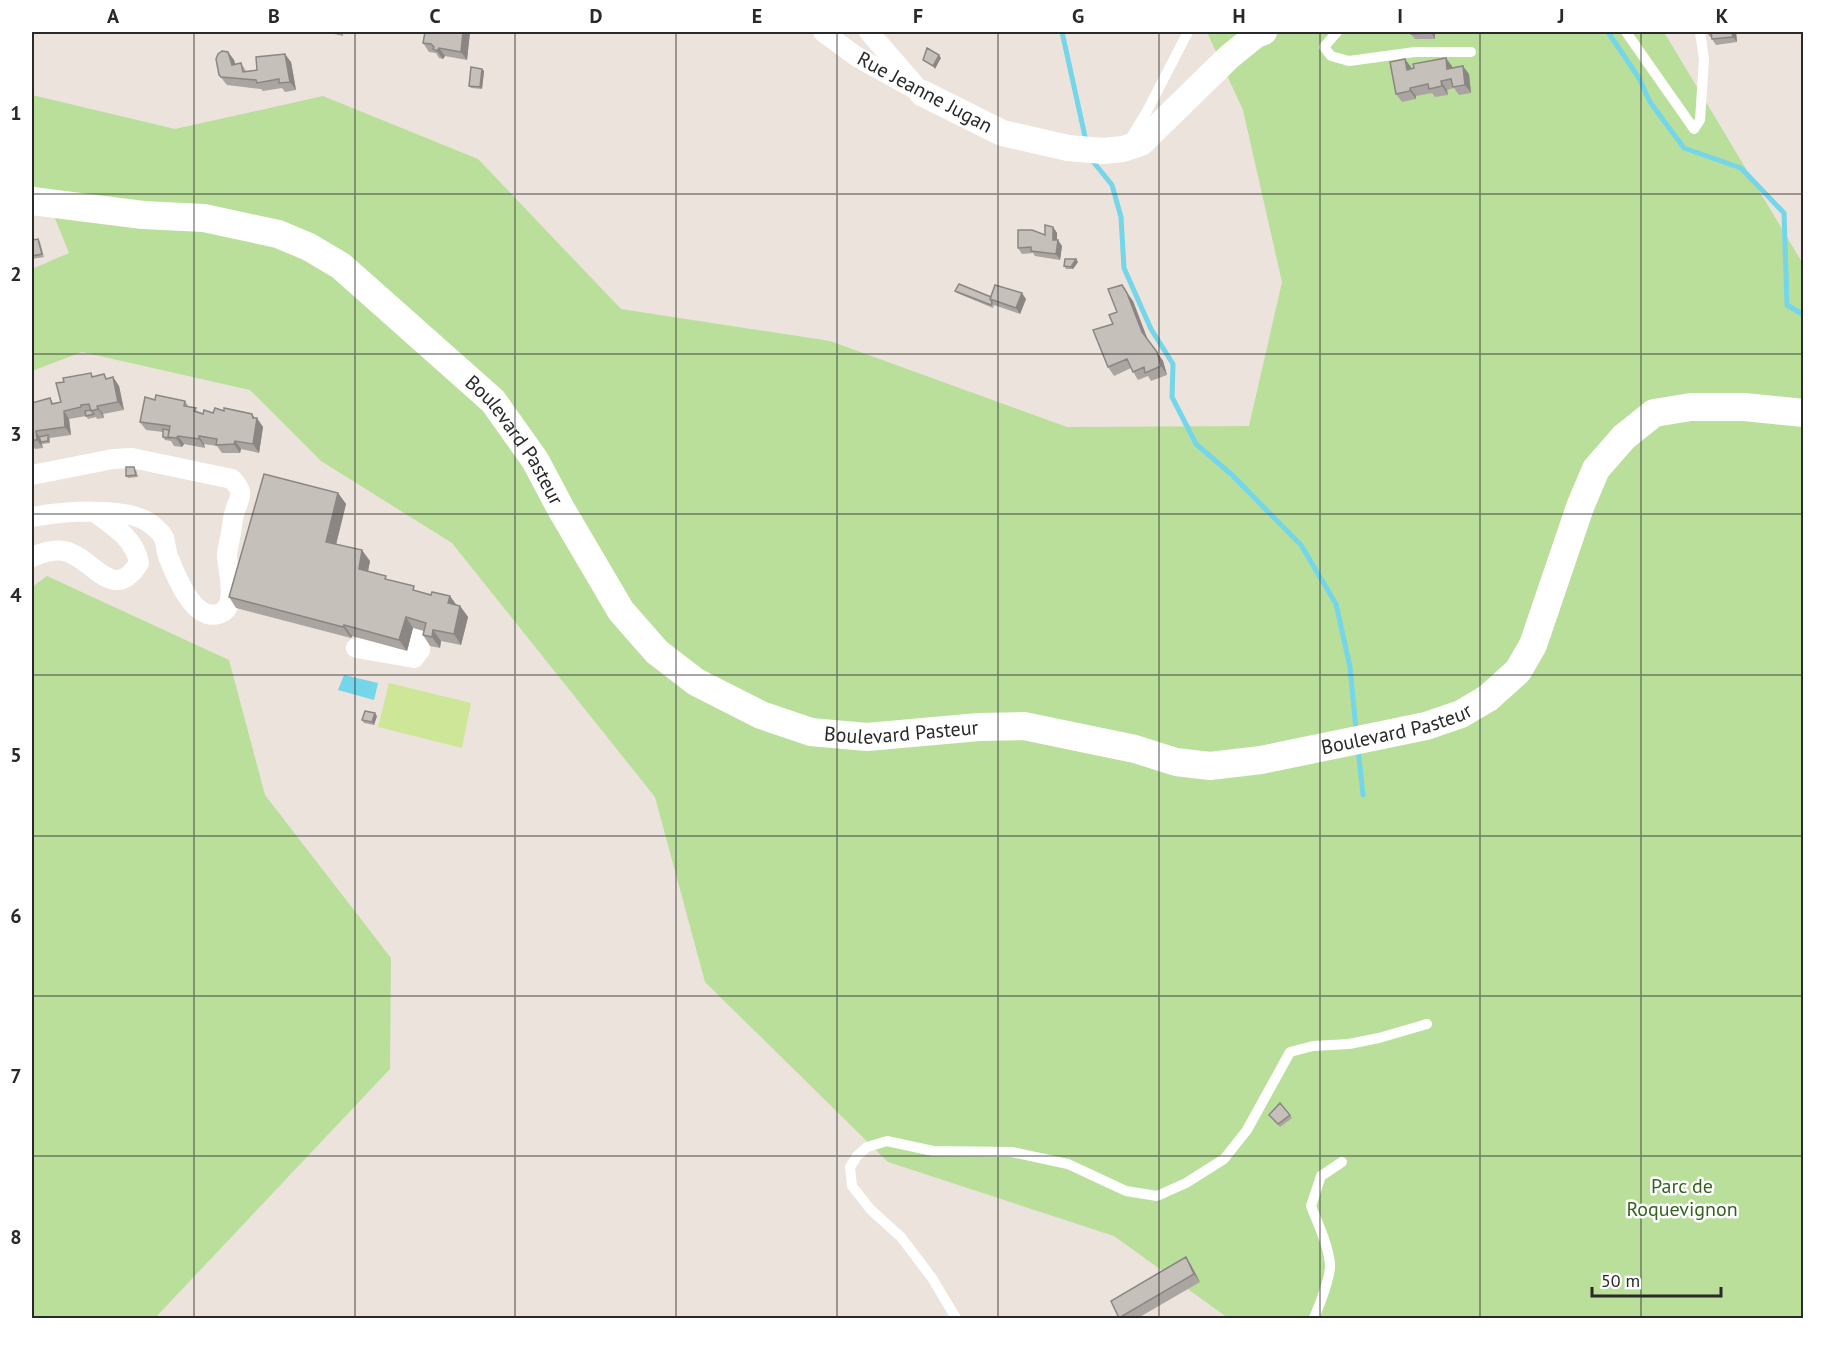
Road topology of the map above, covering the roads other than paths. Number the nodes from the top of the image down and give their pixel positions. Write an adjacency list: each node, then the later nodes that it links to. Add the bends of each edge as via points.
1 (823, 32): 9 (street, Rue Jeanne Jugan, via 856,57)
2 (869, 32): 9 (street)
3 (1188, 32): 10 (lane, via 1147,111)
4 (1264, 32): 10 (street, via 1229,57 1141,143)
5 (1337, 32): 8 (lane, via 1324,47 1331,56 1349,61 1415,52)
6 (1626, 32): 7 (lane, via 1694,129 1700,120 1704,59)
7 (1700, 32)
8 (1471, 52)
9 (922, 93): 10 (street, Rue Jeanne Jugan, via 1002,133 1068,148)
10 (1113, 150)
11 (32, 201): 12 (main road, Boulevard Pasteur, via 143,215 204,218 278,234 341,266 493,401 535,460 621,611 657,651 696,682 761,715 811,732 867,736 1024,726 1135,748 1176,762 1210,766 1286,756 1426,726 1461,714 1488,698 1518,671 1533,645 1596,469 1624,437 1654,413 1691,407)
12 (1803, 413)
13 (32, 475): 17 (street, via 132,458 232,479 242,497 227,554)
14 (96, 513): 15 (street, via 60,512); 16 (street, via 120,531 136,550 139,563 123,580 113,580 64,551); 17 (street, via 126,513 151,523 164,537 167,555 185,592 202,612 219,614 227,608)
15 (32, 517)
16 (32, 557)
17 (230, 590): 18 (street)
18 (251, 592)
19 (369, 622): 20 (street, via 418,638 420,650 414,658)
20 (356, 648)
21 (1427, 1024): 23 (lane, via 1369,1040 1290,1052 1247,1130 1224,1159 1157,1196 1126,1191 1068,1164 1012,1152 933,1151 886,1141 867,1147 850,1167 852,1186 871,1210 902,1237)
22 (1342, 1162): 24 (lane, via 1321,1176 1311,1206 1330,1266)
23 (956, 1318)
24 (1314, 1318)

